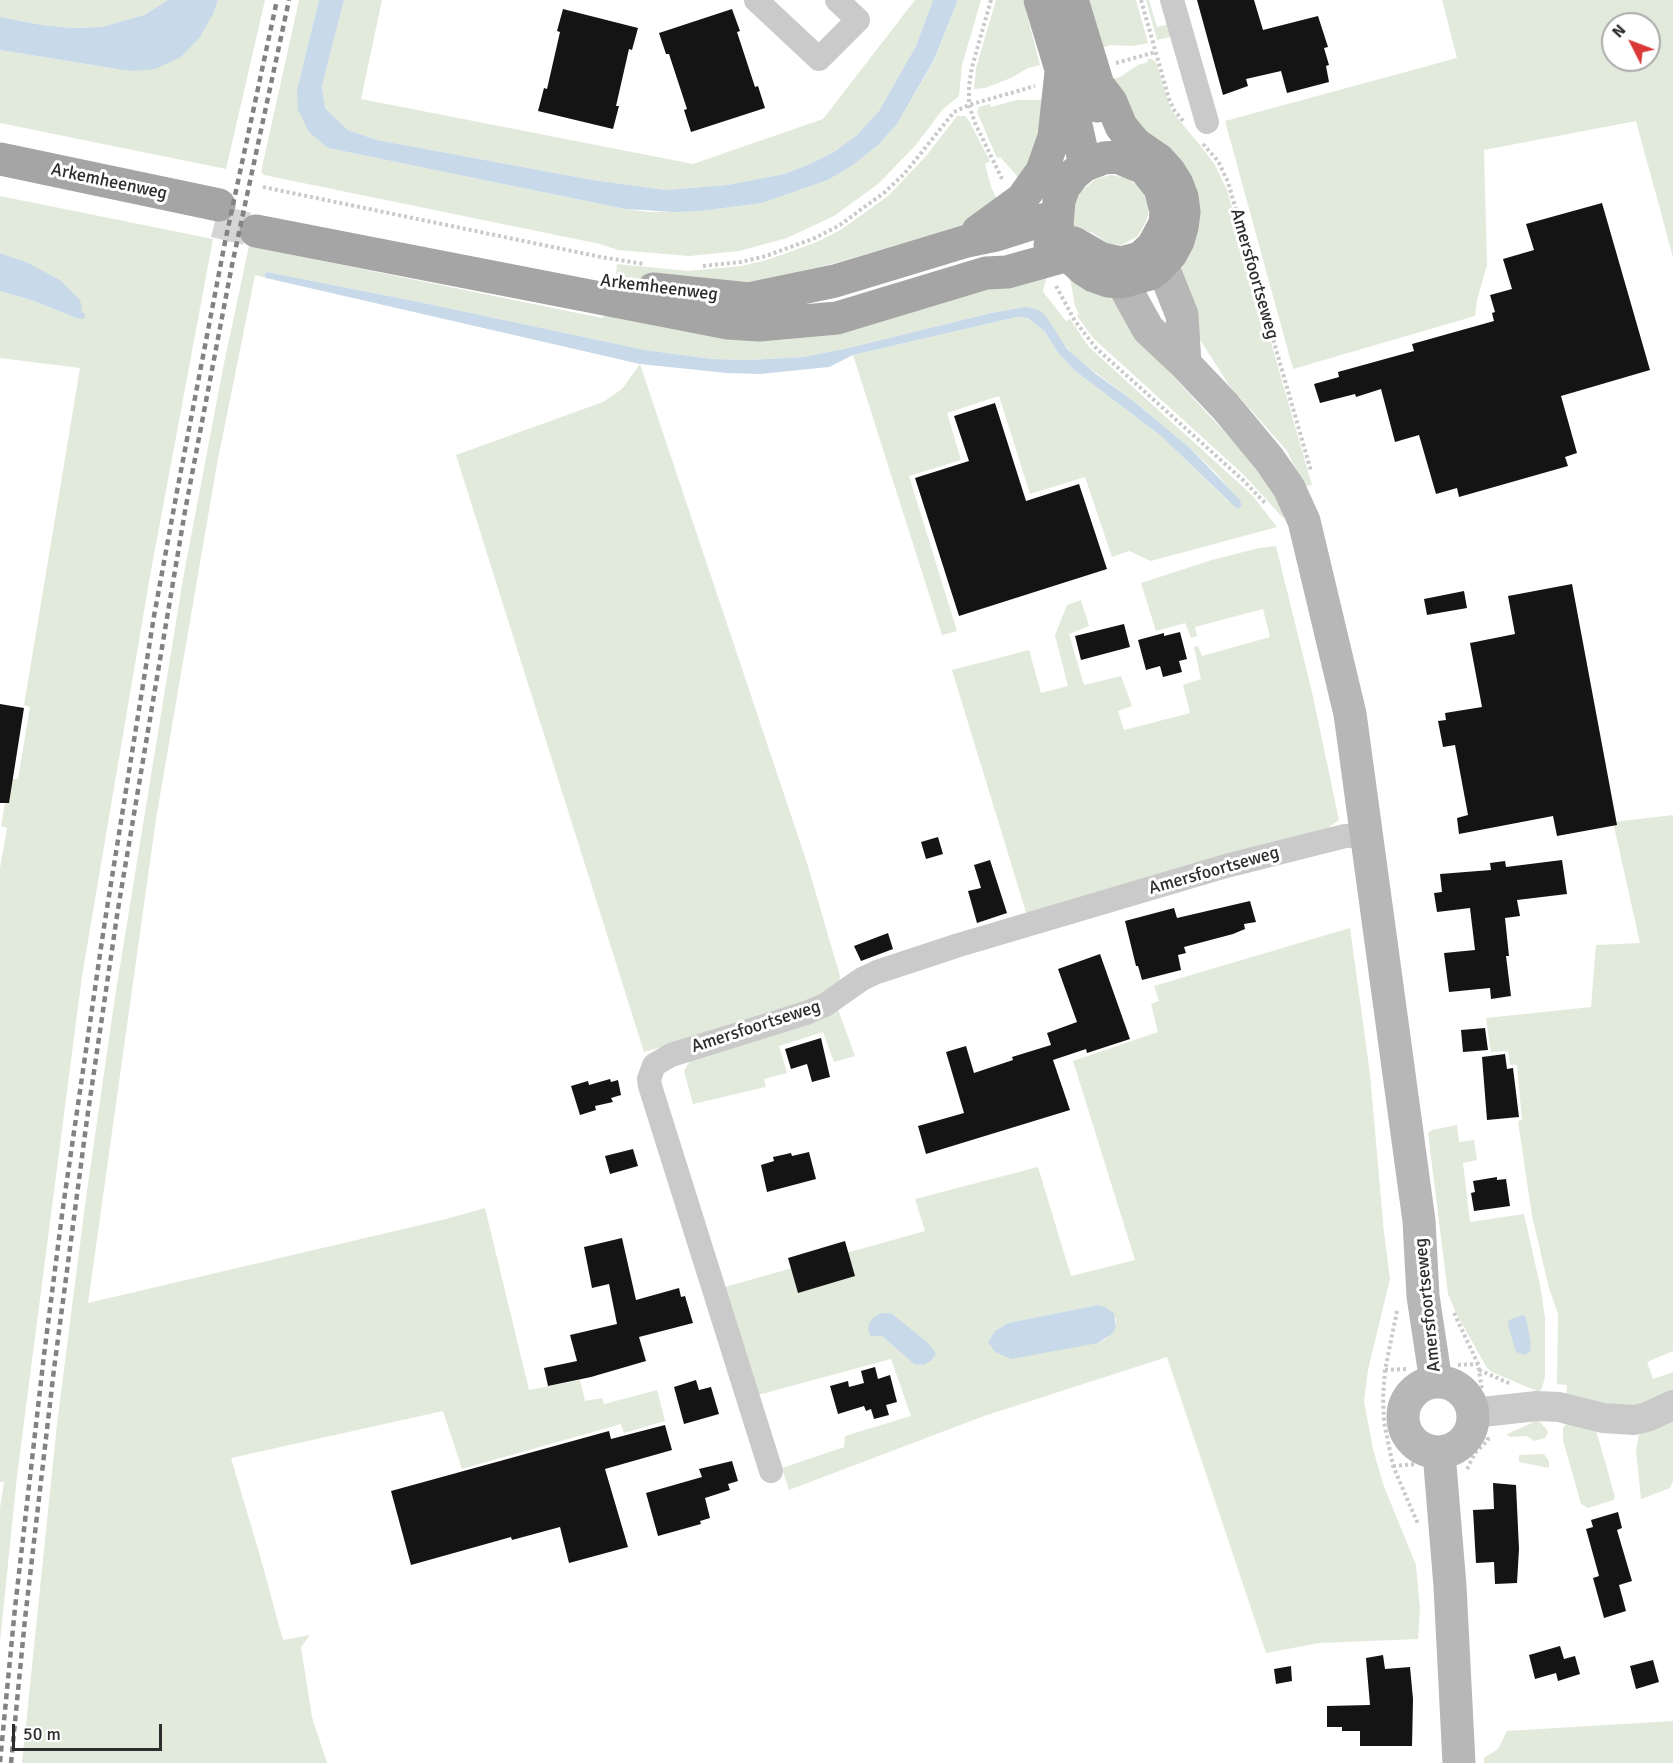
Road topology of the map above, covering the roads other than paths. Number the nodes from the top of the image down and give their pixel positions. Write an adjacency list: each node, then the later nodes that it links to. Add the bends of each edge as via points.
1 (756, 0): 2 (street, via 819,59 858,20)
2 (837, 0)
3 (1040, 0): 6 (main road)
4 (1072, 0): 8 (main road, via 1105,75)
5 (1172, 0): 7 (street)
6 (1049, 79): 10 (main road, via 1070,99); 13 (main road, via 1054,137 1042,171 1022,199)
7 (1197, 128)
8 (1127, 151): 10 (main road); 14 (main road, via 1159,160 1177,183 1182,197 1184,212 1178,241)
9 (0, 159): 11 (main road, Arkemheenweg, via 217,213)
10 (1085, 165): 12 (main road, via 1064,187 1059,201)
11 (0, 179)
12 (1062, 238): 13 (main road, Arkemheenweg, via 996,235); 13 (main road, Arkemheenweg, via 1003,260 986,273 837,318 749,324 728,323 259,210 615,284 749,299 835,281); 14 (main road, via 1101,259 1130,261)
13 (967, 241)
14 (1145, 268): 15 (main road, via 1182,315); 15 (main road, Amersfoortseweg, via 1148,329)
15 (1185, 364): 16 (main road, Amersfoortseweg, via 1269,459 1300,512 1350,714)
16 (1366, 836): 17 (main road, Amersfoortseweg, via 1419,1221); 21 (street, Amersfoortseweg, via 1345,836 1226,866 959,945 877,972 806,1013 671,1055 654,1065 650,1086)
17 (1436, 1382): 19 (main road, via 1456,1387 1465,1394); 20 (main road, via 1416,1389 1408,1398 1402,1419 1404,1429 1418,1447)
18 (1673, 1405): 19 (street, via 1634,1420 1537,1406)
19 (1473, 1413): 20 (main road, via 1472,1428 1465,1441 1453,1450)
20 (1439, 1453): 22 (main road)
21 (771, 1471)
22 (1460, 1763)

